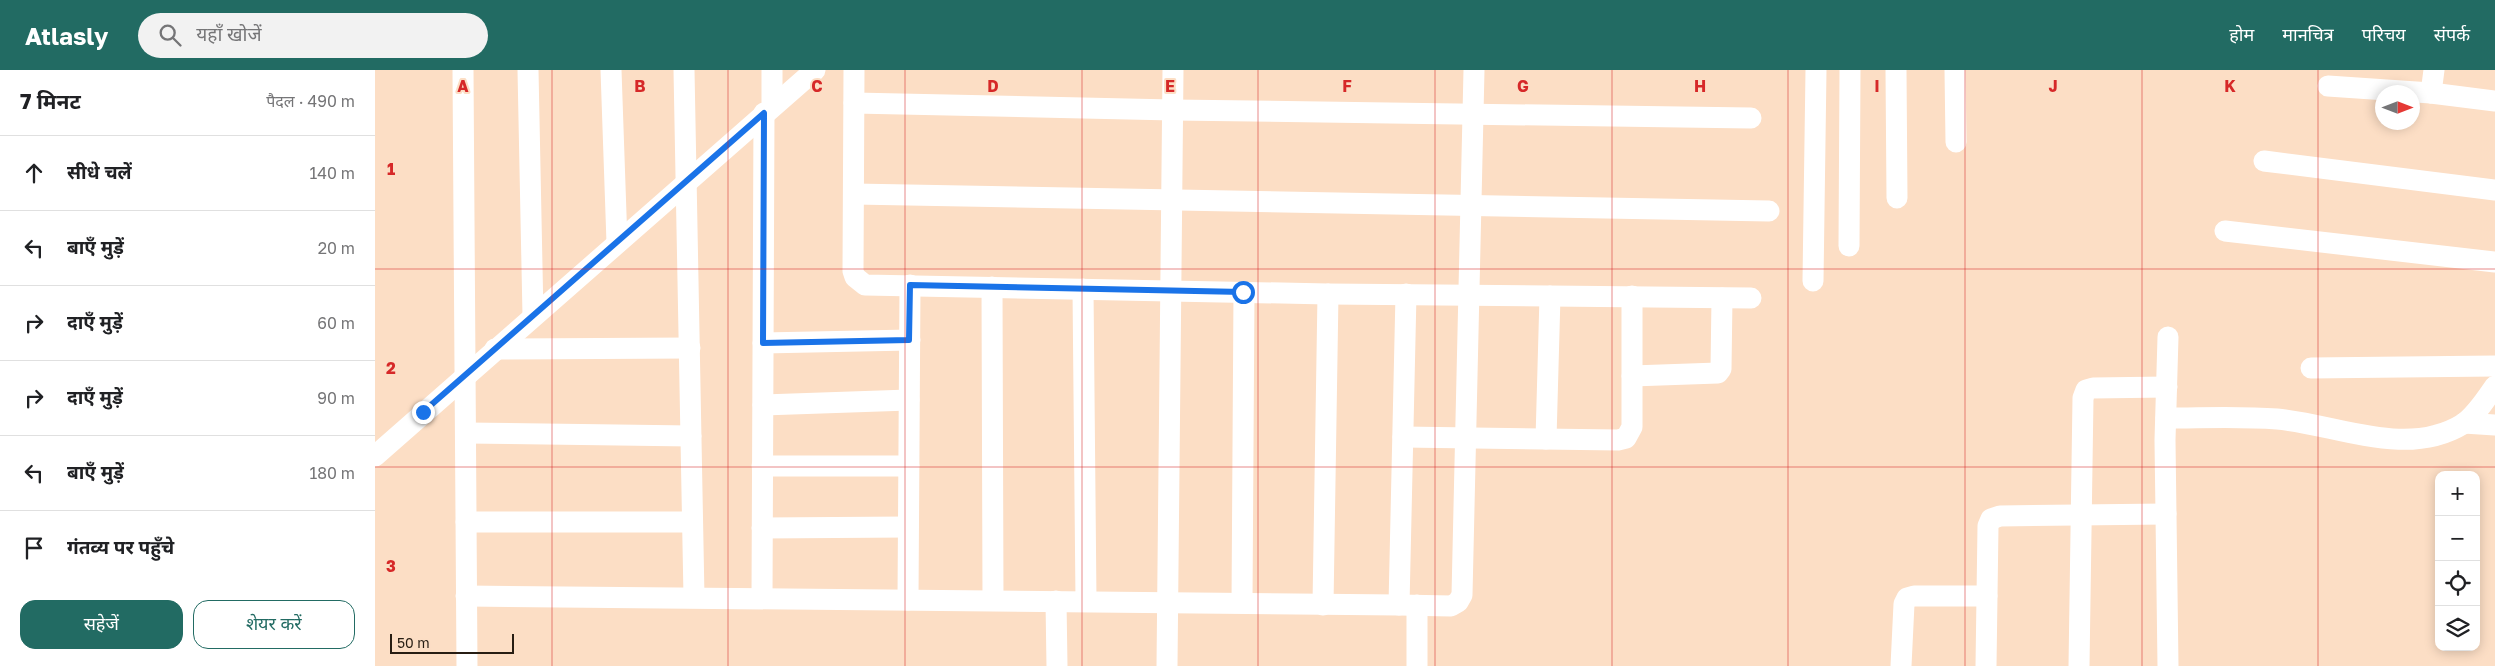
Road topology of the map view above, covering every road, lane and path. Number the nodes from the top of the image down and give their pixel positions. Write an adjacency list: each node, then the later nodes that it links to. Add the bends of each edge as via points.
1 (463, 70): 57 (street)
2 (528, 70): 49 (street)
3 (611, 70): 33 (street)
4 (684, 70): 25 (street)
5 (771, 70): 19 (street)
6 (815, 70): 19 (street)
7 (854, 70): 18 (street)
8 (1173, 70): 20 (street)
9 (1474, 70): 21 (street)
10 (1817, 70): 36 (street)
11 (1849, 70): 34 (street)
12 (1895, 70): 28 (street)
13 (1955, 70): 23 (street)
14 (2434, 70): 16 (street)
15 (2328, 86): 16 (street)
16 (2431, 93): 17 (street)
17 (2495, 101)
18 (854, 103): 20 (street); 27 (street)
19 (768, 110): 25 (street); 52 (street)
20 (1173, 110): 21 (street); 29 (street)
21 (1472, 115): 22 (street); 30 (street)
22 (1751, 118)
23 (1956, 142)
24 (2264, 161): 26 (street)
25 (688, 180): 33 (street); 53 (street)
26 (2495, 190)
27 (854, 194): 29 (street); 37 (street, via 855,278 865,285)
28 (1897, 198)
29 (1171, 201): 30 (street); 40 (street)
30 (1471, 205): 31 (street); 44 (street)
31 (1769, 211)
32 (2225, 230): 35 (street)
33 (617, 242): 49 (street)
34 (1849, 246)
35 (2495, 262)
36 (1813, 280)
37 (910, 285): 38 (street); 51 (street)
38 (992, 287): 39 (street); 85 (street)
39 (1083, 289): 40 (street); 87 (street)
40 (1171, 291): 41 (street); 88 (street)
41 (1243, 292): 42 (street); 89 (street)
42 (1328, 294): 43 (street); 90 (street)
43 (1406, 294): 44 (street); 68 (street)
44 (1470, 294): 45 (street); 69 (street)
45 (1550, 296): 46 (street); 70 (street)
46 (1633, 296): 47 (street); 58 (street)
47 (1722, 298): 48 (street); 58 (street, via 1721,369 1718,373)
48 (1751, 298)
49 (533, 316): 54 (street)
50 (2168, 337): 60 (street)
51 (909, 340): 52 (street); 61 (street)
52 (763, 343): 62 (street)
53 (690, 348): 54 (street); 67 (street)
54 (495, 349): 57 (street)
55 (2495, 366): 56 (street)
56 (2311, 368)
57 (466, 375): 66 (street); 71 (street)
58 (1632, 376): 70 (street, via 1632,427 1626,438)
59 (2495, 386): 64 (street)
60 (2167, 387): 63 (street); 75 (street, via 2086,390 2083,398)
61 (909, 400): 62 (street); 73 (street)
62 (763, 405): 72 (street)
63 (2166, 418): 64 (street, via 2275,419 2392,439 2443,434); 74 (street)
64 (2464, 423): 65 (street)
65 (2495, 425)
66 (466, 433): 67 (street); 76 (street)
67 (691, 436): 77 (street)
68 (1403, 437): 69 (street); 91 (street)
69 (1467, 438): 70 (street); 91 (street, via 1463,595 1451,606)
70 (1546, 439)
71 (375, 456)
72 (762, 466): 73 (street); 79 (street)
73 (909, 466): 78 (street)
74 (2166, 514): 75 (street); 99 (street)
75 (2081, 515): 81 (street, via 1999,516 1991,519 1988,526); 98 (street)
76 (466, 522): 77 (street); 80 (street)
77 (693, 522): 82 (street)
78 (909, 527): 79 (street); 84 (street)
79 (762, 528): 83 (street)
80 (466, 596): 82 (street); 92 (street)
81 (1987, 596): 96 (street, via 1907,598); 97 (street)
82 (694, 597): 83 (street)
83 (762, 598): 84 (street)
84 (908, 600): 85 (street)
85 (993, 600): 86 (street)
86 (1056, 601): 87 (street); 93 (street)
87 (1086, 601): 88 (street)
88 (1166, 602): 89 (street); 94 (street)
89 (1242, 603): 90 (street)
90 (1323, 605): 91 (street)
91 (1408, 606): 95 (street)
92 (467, 666)
93 (1057, 666)
94 (1167, 666)
95 (1417, 666)
96 (1901, 666)
97 (1986, 666)
98 (2079, 666)
99 (2168, 666)

